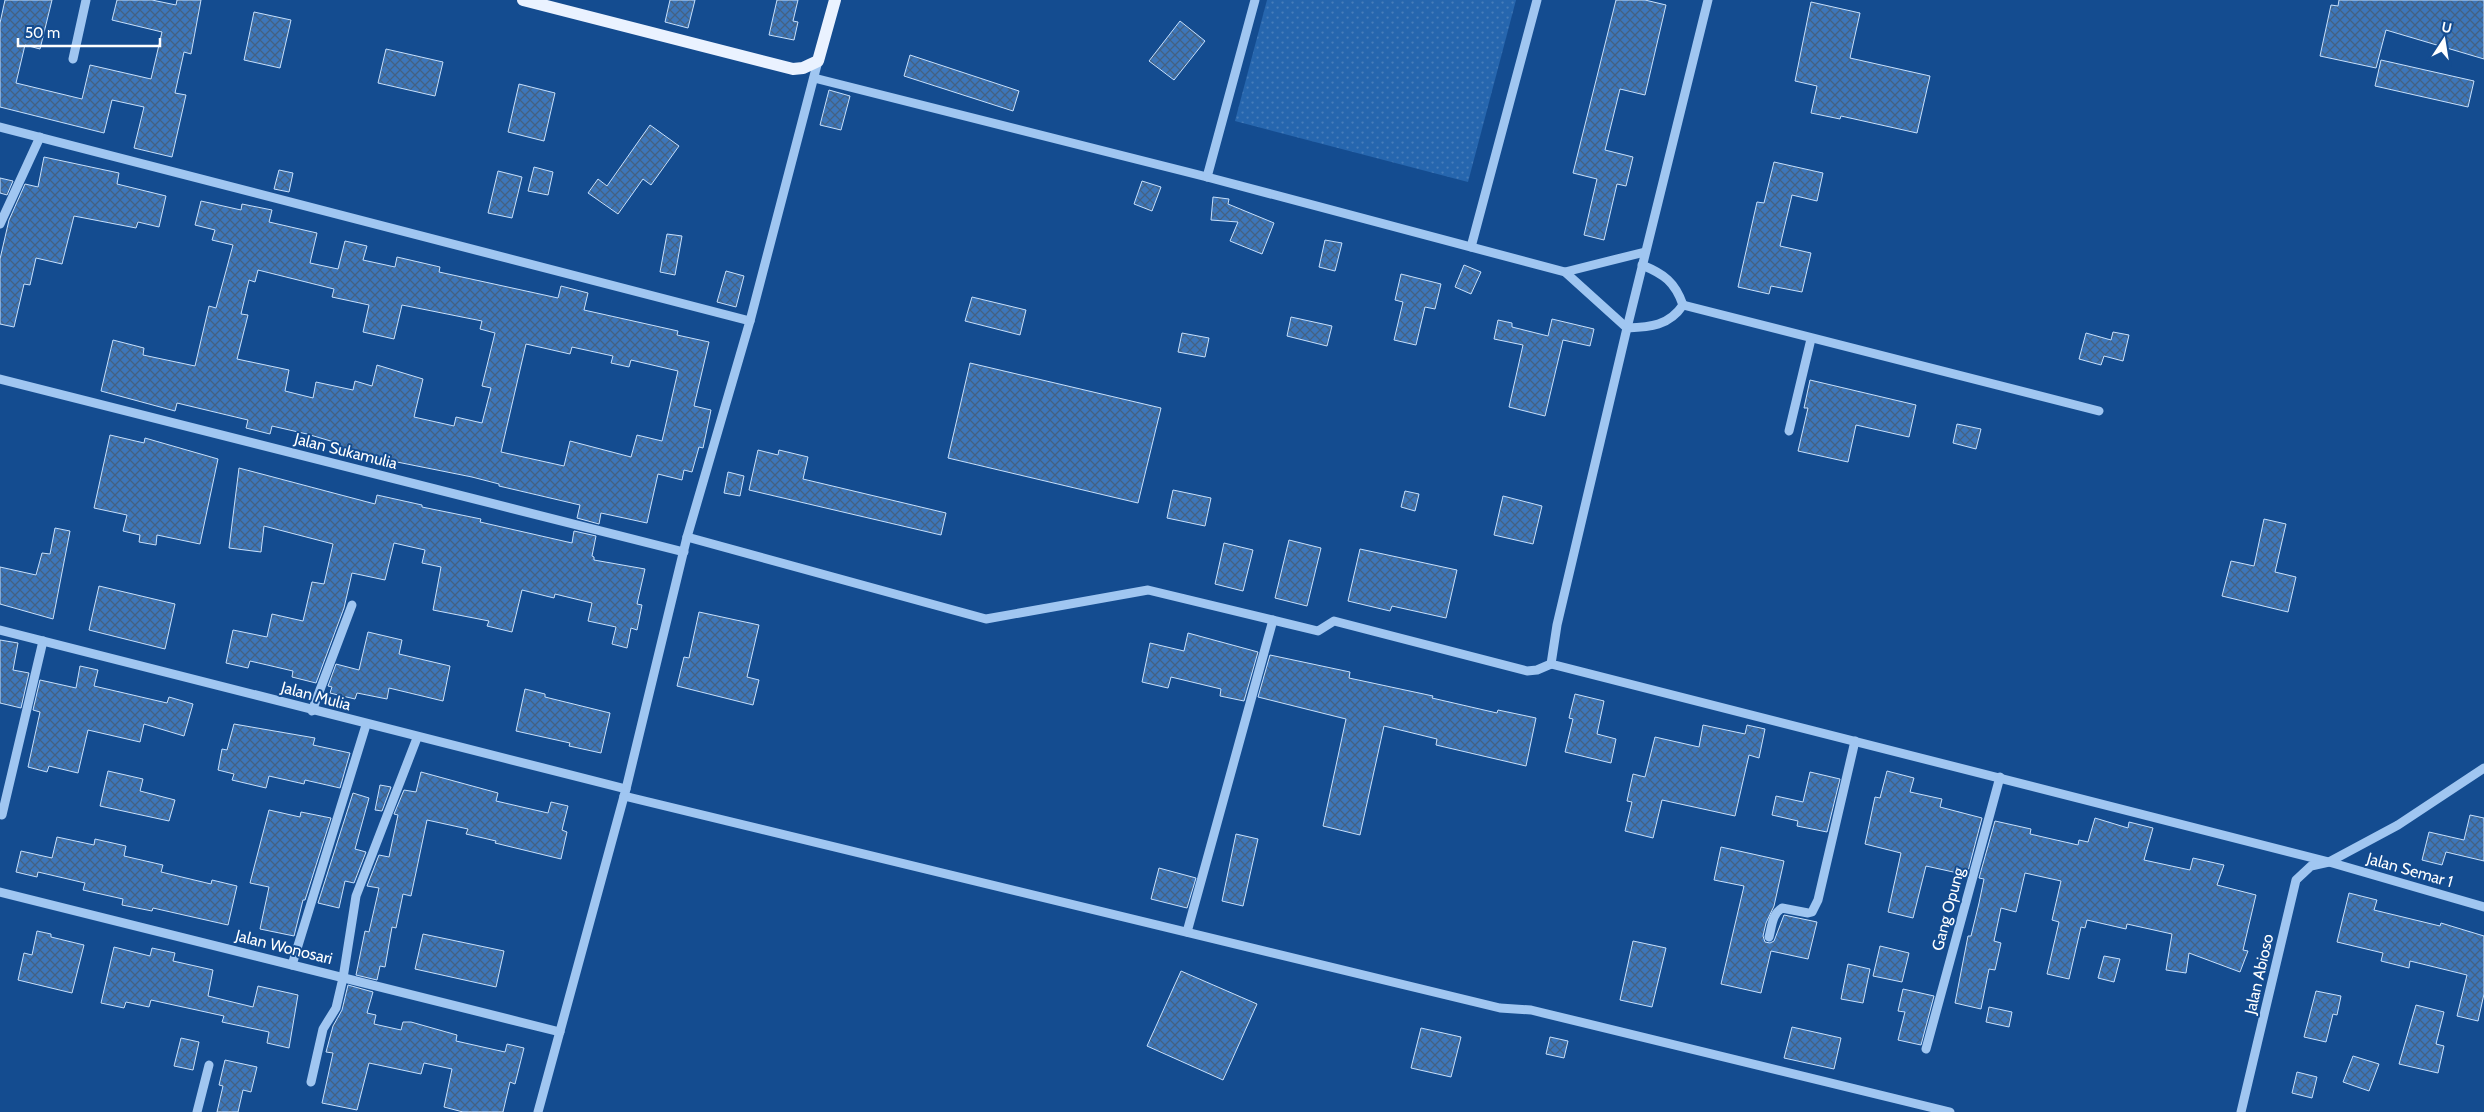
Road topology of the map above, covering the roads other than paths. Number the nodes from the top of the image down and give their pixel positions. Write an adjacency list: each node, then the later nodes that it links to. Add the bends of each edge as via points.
1 (86, 0): 7 (street)
2 (834, 0): 8 (main road)
3 (1255, 0): 12 (street)
4 (1537, 0): 14 (street)
5 (1708, 0): 15 (street)
6 (532, 1): 8 (main road, via 780,67 803,68)
7 (73, 59)
8 (818, 61): 9 (street)
9 (814, 78): 12 (street); 19 (street)
10 (0, 127): 11 (street)
11 (40, 137): 13 (street); 19 (street)
12 (1207, 177): 14 (street)
13 (0, 224)
14 (1471, 247): 17 (street)
15 (1645, 252): 16 (street); 17 (street)
16 (1642, 265): 18 (street, via 1672,281); 20 (street)
17 (1565, 272): 20 (street)
18 (1683, 305): 20 (street, via 1677,314 1654,326); 21 (street)
19 (750, 321): 25 (street)
20 (1627, 328): 31 (street, via 1557,625)
21 (1811, 339): 23 (street); 24 (street)
22 (0, 379): 26 (street, Jalan Sukamulia)
23 (2100, 411)
24 (1789, 431)
25 (687, 537): 26 (street); 28 (street, via 980,619 1148,590)
26 (684, 552): 38 (street)
27 (352, 605): 32 (street)
28 (1273, 620): 31 (street, via 1318,631 1334,621 1527,671); 43 (street)
29 (0, 630): 30 (street, Jalan Mulia)
30 (43, 641): 32 (street, Jalan Mulia); 39 (street)
31 (1551, 664): 35 (street, Jalan Semar 1)
32 (312, 711): 33 (street, Jalan Mulia)
33 (366, 725): 34 (street, Jalan Mulia); 45 (street)
34 (417, 738): 38 (street, Jalan Mulia); 46 (street, via 356,896)
35 (1855, 741): 37 (street, Jalan Semar 1); 44 (street, via 1818,900 1812,912 1808,913 1778,910)
36 (2484, 768): 40 (street, Jalan Abioso, via 2398,825)
37 (2000, 778): 40 (street, Jalan Semar 1); 48 (street, Gang Opung)
38 (625, 793): 43 (street, Jalan Mulia); 47 (street)
39 (2, 815)
40 (2329, 862): 42 (street, Jalan Semar 1); 54 (street, Jalan Abioso, via 2311,866 2296,880)
41 (0, 892): 45 (street, Jalan Wonosari)
42 (2484, 907)
43 (1187, 932): 53 (street, Jalan Mulia, via 1500,1008 1531,1010)
44 (1769, 937)
45 (292, 965): 46 (street, Jalan Wonosari)
46 (343, 978): 47 (street, Jalan Wonosari); 50 (street, via 336,1008 323,1029)
47 (560, 1032): 52 (street)
48 (1926, 1049)
49 (209, 1065): 51 (street)
50 (311, 1082)
51 (197, 1112)
52 (538, 1112)
53 (1950, 1112)
54 (2241, 1112)

